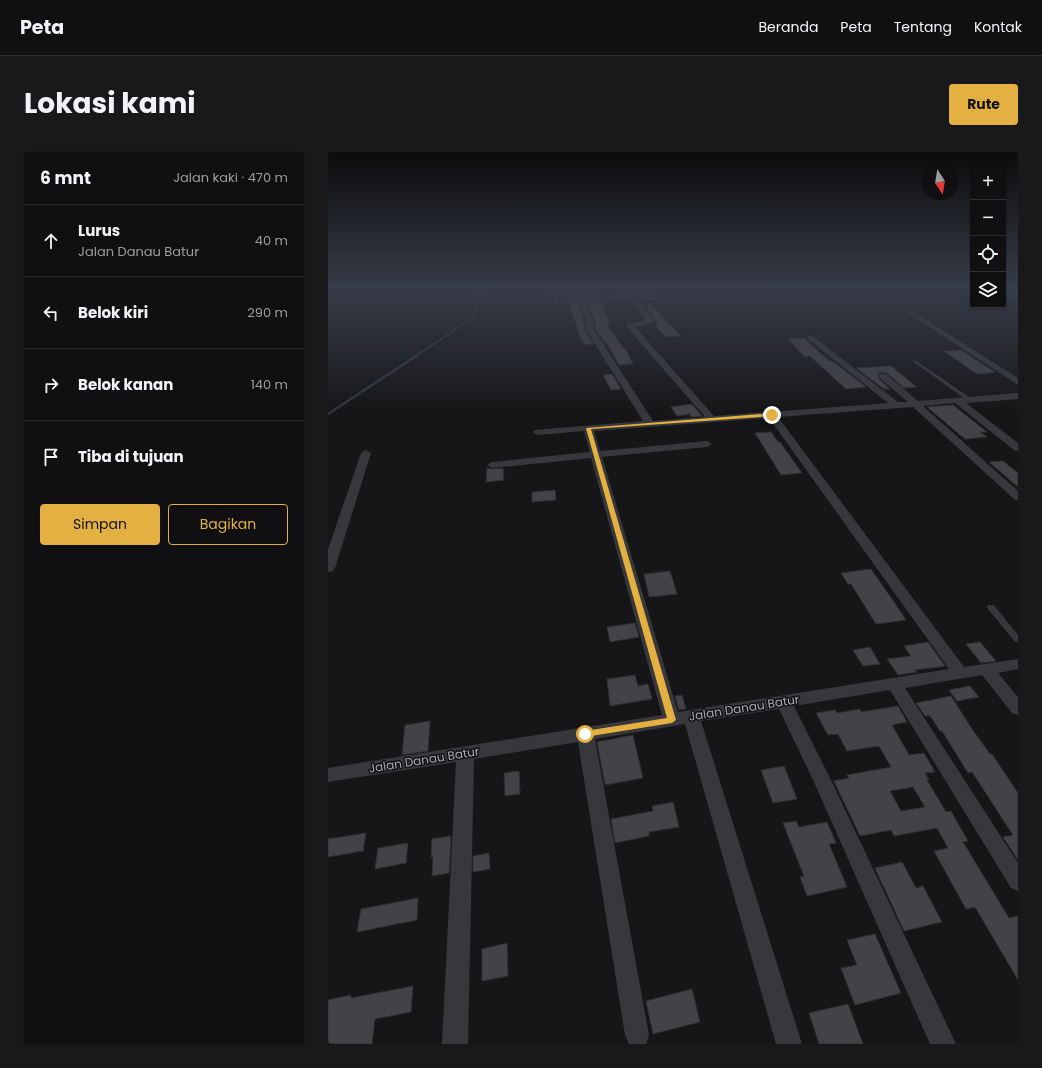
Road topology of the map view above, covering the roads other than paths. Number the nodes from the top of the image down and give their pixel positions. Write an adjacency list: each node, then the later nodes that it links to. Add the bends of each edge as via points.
1 (590, 330): 15 (street)
2 (633, 330): 14 (street)
3 (938, 330): 7 (street)
4 (810, 337): 12 (street)
5 (915, 361): 9 (lane)
6 (883, 376): 11 (street)
7 (1018, 382)
8 (1018, 396): 9 (street)
9 (970, 400): 10 (street)
10 (958, 401): 11 (street); 19 (street)
11 (916, 404): 12 (street); 23 (street)
12 (897, 406): 13 (street)
13 (772, 415): 14 (street); 29 (street)
14 (712, 419): 15 (street)
15 (650, 424): 16 (street)
16 (588, 428): 17 (street); 21 (street)
17 (538, 432)
18 (707, 444): 21 (street)
19 (1018, 448)
20 (366, 453): 24 (street)
21 (596, 454): 22 (street); 33 (street)
22 (492, 465)
23 (1018, 497)
24 (328, 568)
25 (991, 607): 26 (lane)
26 (1018, 640)
27 (1018, 664): 28 (street, Jalan Danau Batur)
28 (986, 669): 29 (street, Jalan Danau Batur); 32 (street)
29 (960, 673): 30 (street, Jalan Danau Batur)
30 (894, 684): 31 (street, Jalan Danau Batur); 37 (street)
31 (784, 702): 33 (street, Jalan Danau Batur); 41 (street)
32 (1018, 709)
33 (682, 718): 34 (street, Jalan Danau Batur); 40 (street)
34 (585, 734): 35 (street, Jalan Danau Batur); 38 (street)
35 (465, 753): 36 (street, Jalan Danau Batur); 39 (street)
36 (328, 775)
37 (1018, 881)
38 (637, 1035)
39 (455, 1044)
40 (789, 1044)
41 (943, 1044)

